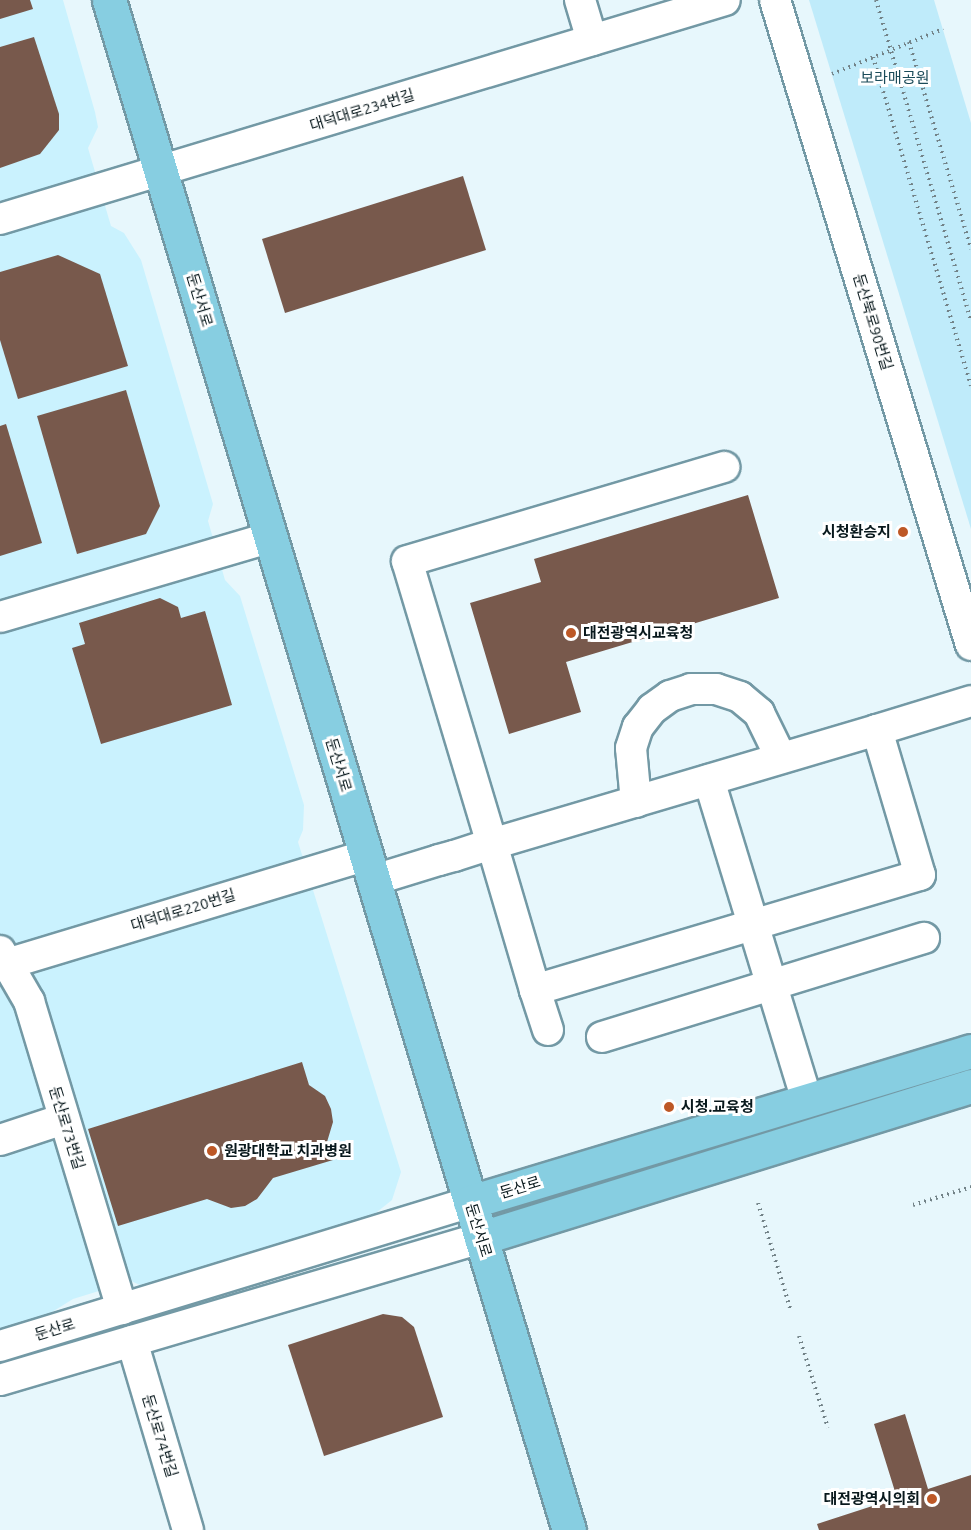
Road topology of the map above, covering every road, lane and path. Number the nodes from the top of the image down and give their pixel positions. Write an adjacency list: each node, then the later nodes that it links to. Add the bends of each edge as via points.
1 (109, 0): 12 (main road, 둔산서로)
2 (580, 0): 7 (street)
3 (725, 0): 7 (street, 대덕대로234번길)
4 (775, 0): 20 (street, 둔산북로90번길)
5 (876, 0): 9 (path)
6 (943, 29): 8 (path)
7 (592, 40): 12 (street, 대덕대로234번길)
8 (909, 42): 9 (path); 14 (path)
9 (891, 50): 10 (path); 15 (path)
10 (873, 57): 11 (path); 16 (path)
11 (832, 74)
12 (161, 170): 13 (street, 대덕대로234번길); 18 (main road, 둔산서로)
13 (0, 219)
14 (971, 249)
15 (971, 320)
16 (971, 386)
17 (724, 467): 26 (street, via 407,561)
18 (271, 537): 19 (street); 27 (main road, 둔산서로)
19 (0, 617)
20 (971, 645)
21 (971, 701): 22 (street, 대덕대로220번길)
22 (877, 730): 23 (street, 대덕대로220번길); 28 (street, via 920,875)
23 (781, 758): 24 (street, 대덕대로220번길); 25 (street, via 759,713 740,697 716,689 691,689 661,703 638,727 631,748)
24 (709, 780): 25 (street, 대덕대로220번길); 28 (street)
25 (636, 802): 26 (street, 대덕대로220번길)
26 (492, 844): 27 (street, 대덕대로220번길); 32 (street)
27 (370, 868): 30 (street, 대덕대로220번길); 41 (main road, 둔산서로)
28 (753, 924): 31 (street); 32 (street)
29 (924, 938): 31 (street)
30 (2, 960): 38 (street, 둔산로73번길, via 29,1001)
31 (772, 985): 34 (street); 37 (street)
32 (536, 990): 33 (street)
33 (548, 1030)
34 (602, 1037)
35 (971, 1051): 37 (main road, 둔산로)
36 (971, 1086): 44 (main road)
37 (807, 1101): 41 (main road, 둔산로)
38 (64, 1119): 39 (street); 45 (street, 둔산로73번길)
39 (0, 1140)
40 (971, 1187): 43 (path)
41 (471, 1202): 44 (main road, 둔산서로); 45 (street, 둔산로)
42 (758, 1203): 46 (path)
43 (913, 1205)
44 (481, 1238): 48 (street); 53 (main road, 둔산서로)
45 (122, 1309): 49 (street, 둔산로)
46 (791, 1311)
47 (799, 1336): 51 (path)
48 (132, 1341): 50 (street); 52 (street, 둔산로74번길)
49 (0, 1346)
50 (0, 1380)
51 (828, 1428)
52 (181, 1528)
53 (569, 1530)

